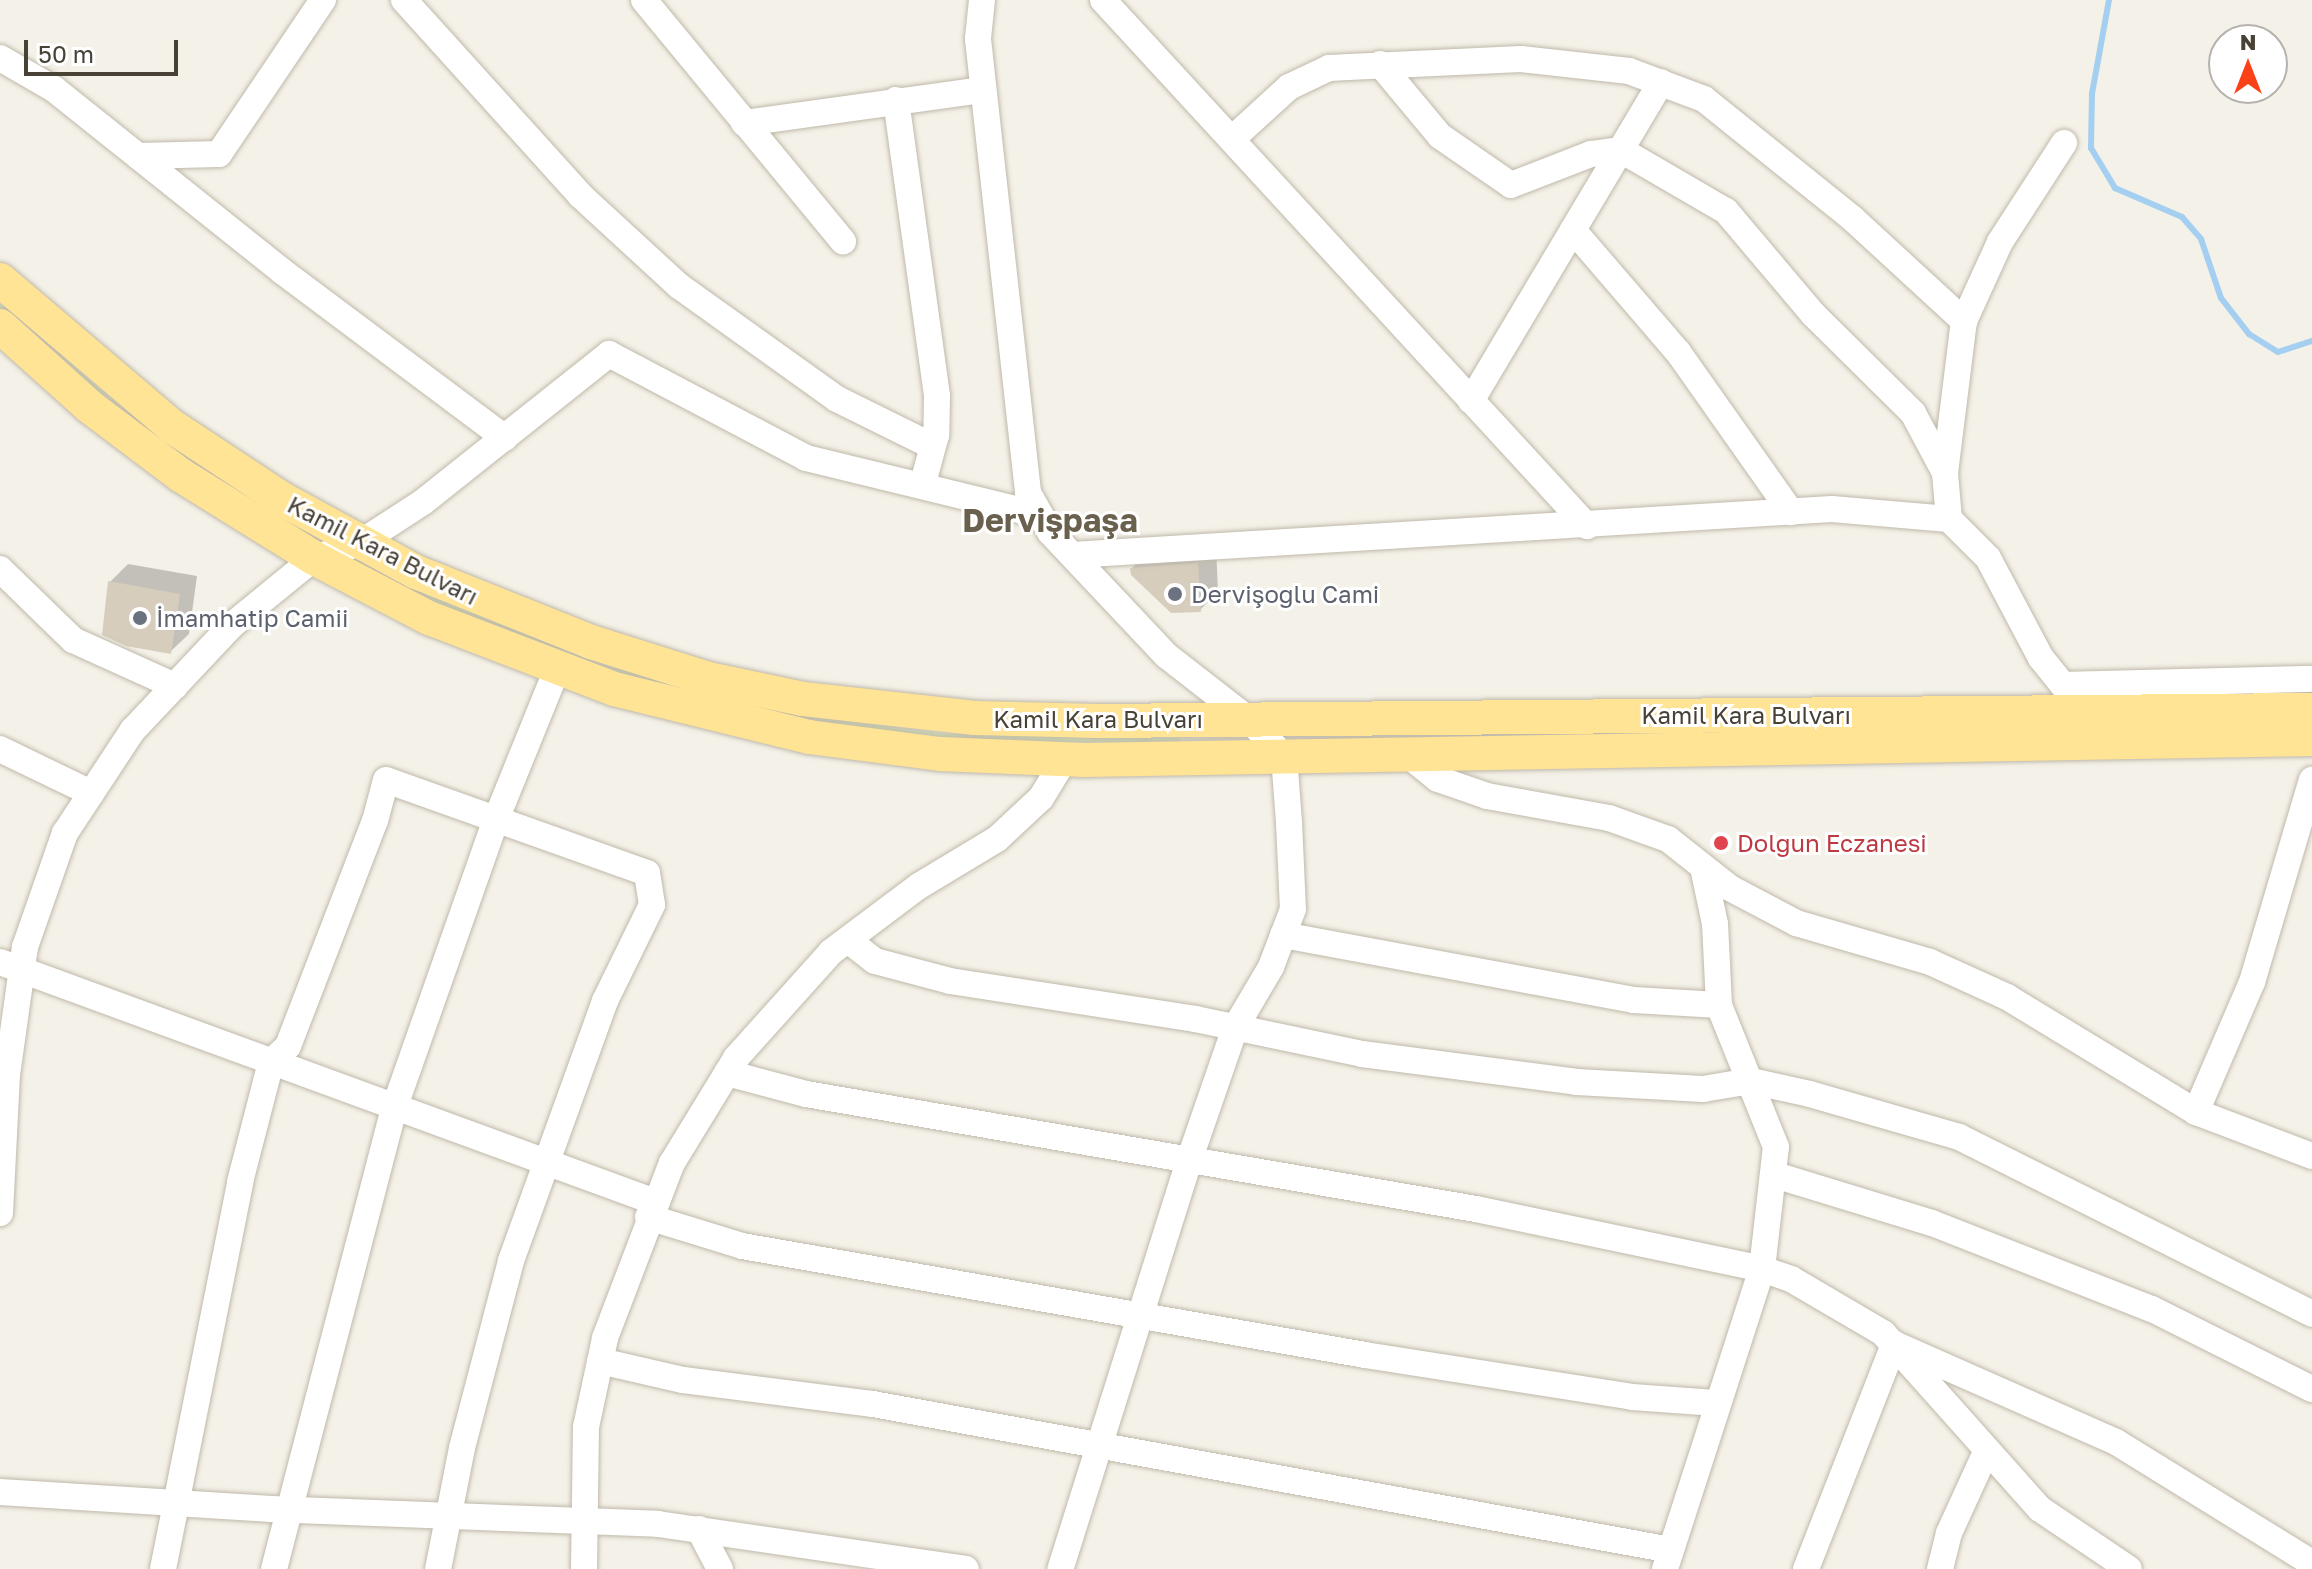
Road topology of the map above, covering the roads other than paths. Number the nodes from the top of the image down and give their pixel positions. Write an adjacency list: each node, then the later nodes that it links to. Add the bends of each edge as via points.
1 (323, 0): 15 (street, via 219,154)
2 (404, 0): 23 (street, via 580,195 679,286 837,399)
3 (644, 0): 11 (street)
4 (982, 0): 9 (street, via 978,39)
5 (1103, 0): 12 (street)
6 (0, 58): 15 (street, via 54,89)
7 (1380, 64): 8 (street, via 1521,59 1629,71); 12 (street, via 1329,68 1289,87); 14 (street, via 1440,136 1511,185 1591,154)
8 (1661, 82): 14 (street); 19 (street, via 1704,99 1853,219)
9 (983, 90): 10 (street); 27 (street, via 1028,493)
10 (896, 100): 11 (street); 23 (street, via 937,396)
11 (744, 123): 17 (street)
12 (1232, 139): 21 (street)
13 (2064, 143): 19 (street, via 2000,242)
14 (1621, 150): 16 (street); 24 (street, via 1726,211 1813,314 1913,413)
15 (138, 156): 22 (street)
16 (1573, 230): 21 (street); 26 (street, via 1678,352)
17 (843, 241)
18 (0, 280): 30 (main road, Kamil Kara Bulvarı, via 173,427)
19 (1964, 321): 24 (street)
20 (0, 326): 32 (main road, Kamil Kara Bulvarı, via 128,436)
21 (1471, 401): 29 (street)
22 (505, 438): 25 (street, via 609,354 806,458 890,481); 30 (street)
23 (932, 446): 25 (street)
24 (1945, 473): 28 (street)
25 (923, 483): 27 (street)
26 (1791, 512): 28 (street, via 1832,509); 29 (street)
27 (1040, 515): 31 (street)
28 (1949, 519): 35 (street, via 1988,558 2041,658 2063,685)
29 (1587, 526): 31 (street)
30 (360, 543): 32 (street); 38 (main road, Kamil Kara Bulvarı, via 459,592 591,642 708,679 803,699 975,718)
31 (1072, 555): 38 (street, via 1167,656)
32 (314, 558): 34 (main road, Kamil Kara Bulvarı, via 429,618); 36 (street, via 231,626)
33 (0, 569): 36 (street, via 73,640)
34 (557, 669): 43 (main road, Kamil Kara Bulvarı, via 682,708 809,737 940,754); 46 (street)
35 (2312, 679)
36 (175, 686): 45 (street, via 133,730)
37 (2312, 710): 38 (main road, Kamil Kara Bulvarı)
38 (1248, 719): 42 (street)
39 (2312, 739): 41 (main road, Kamil Kara Bulvarı)
40 (0, 749): 45 (street)
41 (1408, 755): 42 (main road, Kamil Kara Bulvarı); 47 (street, via 1438,779 1487,796 1609,818 1668,839)
42 (1284, 756): 43 (main road, Kamil Kara Bulvarı); 48 (street, via 1293,909)
43 (1066, 757): 49 (street, via 1041,798 997,839 919,886)
44 (2312, 780): 57 (street, via 2252,982)
45 (91, 793): 50 (street, via 65,833)
46 (497, 817): 53 (street, via 386,780 288,1046); 56 (street); 60 (street, via 647,873 652,905 605,1001)
47 (1703, 867): 51 (street, via 1715,924); 57 (street, via 1730,888 1796,923 1930,962 2007,997)
48 (1283, 935): 51 (street, via 1634,1000); 52 (street, via 1271,967)
49 (848, 940): 52 (street, via 875,961 950,981); 54 (street)
50 (11, 964): 53 (street); 58 (street)
51 (1719, 1005): 55 (street)
52 (1235, 1028): 55 (street, via 1362,1054 1577,1082 1703,1089); 61 (street)
53 (271, 1062): 56 (street); 75 (street, via 240,1182)
54 (727, 1073): 61 (street, via 806,1094); 63 (street)
55 (1751, 1081): 62 (street, via 1776,1147); 66 (street, via 1959,1137)
56 (395, 1106): 60 (street); 76 (street)
57 (2196, 1112): 59 (street)
58 (2, 1152): 64 (street)
59 (2312, 1156)
60 (550, 1161): 63 (street); 77 (street, via 511,1261)
61 (1189, 1161): 65 (street, via 1476,1209); 67 (street)
62 (1775, 1175): 65 (street); 70 (street, via 1932,1223 2152,1309)
63 (652, 1209): 67 (street, via 742,1246); 69 (street)
64 (0, 1213)
65 (1762, 1269): 68 (street, via 1791,1279); 71 (street)
66 (2312, 1314)
67 (1143, 1315): 71 (street, via 1600,1392); 72 (street)
68 (1894, 1344): 73 (street); 81 (street, via 2116,1442); 89 (street)
69 (600, 1361): 72 (street, via 683,1380 873,1404); 78 (street, via 586,1427)
70 (2312, 1389)
71 (1716, 1403): 80 (street)
72 (1100, 1447): 80 (street); 88 (street)
73 (1986, 1452): 90 (street, via 1949,1533); 91 (street, via 2040,1509)
74 (0, 1492): 75 (street)
75 (173, 1503): 76 (street); 82 (street)
76 (286, 1510): 77 (street); 83 (street)
77 (449, 1517): 78 (street); 84 (street)
78 (584, 1521): 79 (street); 85 (street)
79 (699, 1529): 86 (street); 87 (street)
80 (1668, 1559)
81 (2312, 1563)
82 (163, 1569)
83 (274, 1569)
84 (438, 1569)
85 (584, 1569)
86 (720, 1569)
87 (966, 1569)
88 (1060, 1569)
89 (1806, 1569)
90 (1940, 1569)
91 (2129, 1569)

